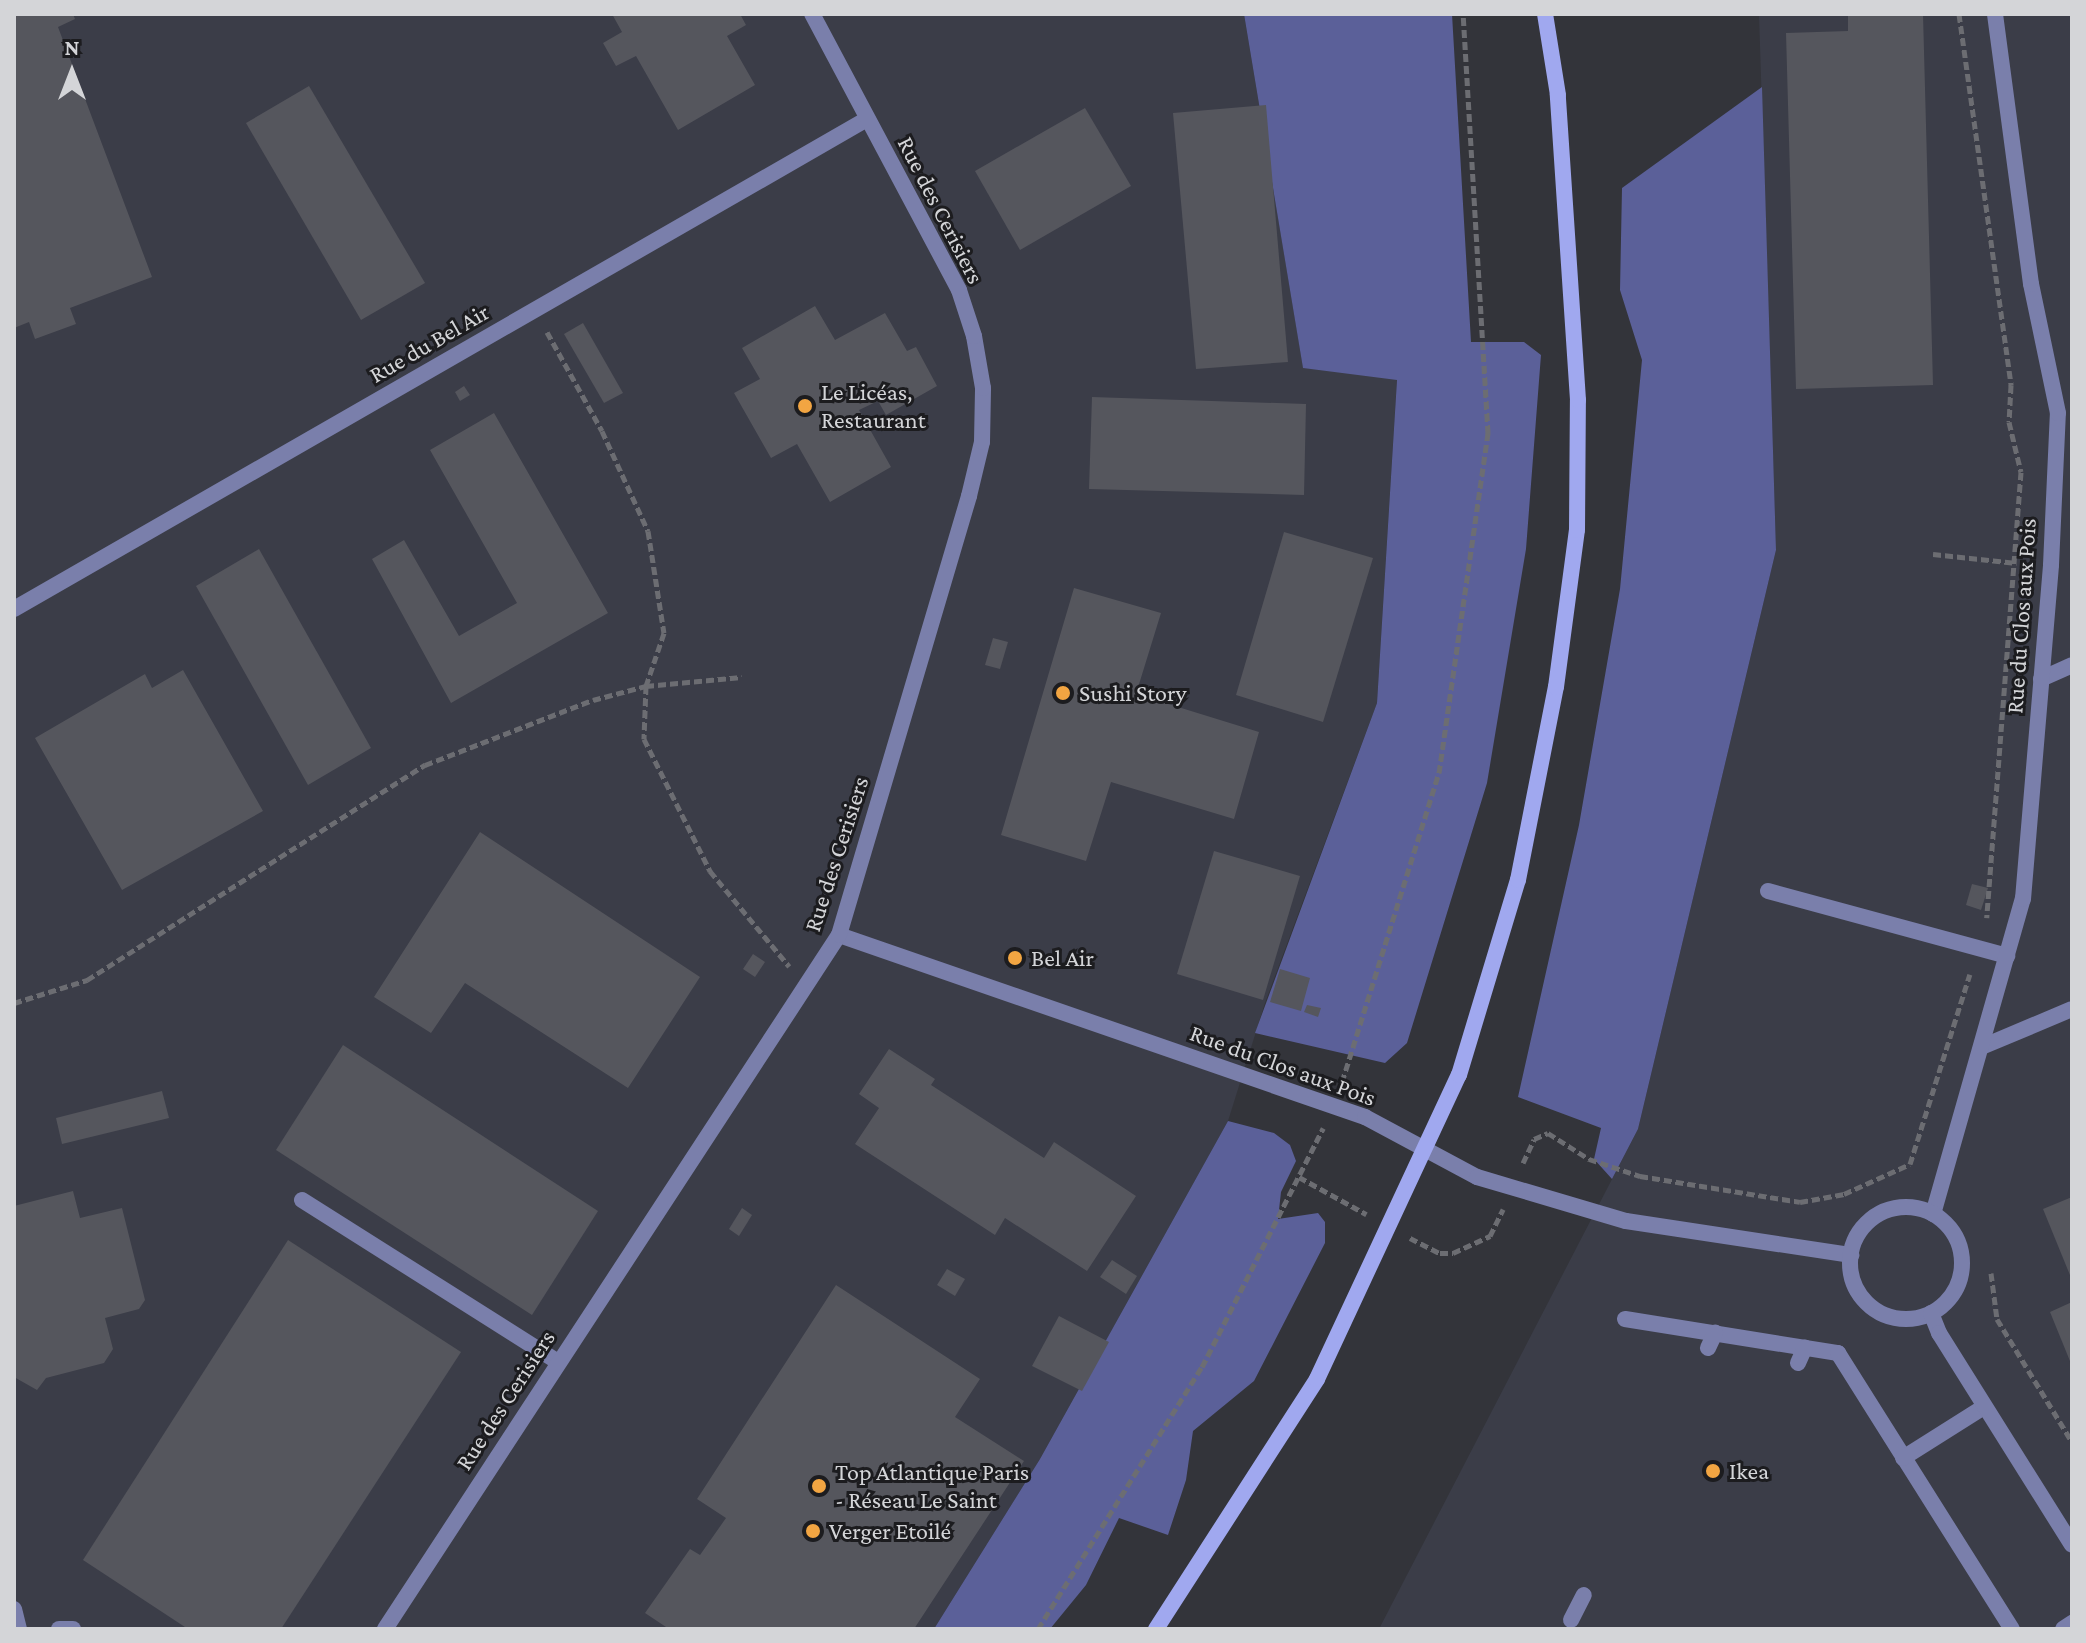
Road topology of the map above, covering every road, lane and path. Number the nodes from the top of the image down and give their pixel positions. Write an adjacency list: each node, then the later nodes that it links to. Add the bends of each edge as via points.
1 (812, 14): 6 (street, Rue des Cerisiers)
2 (1463, 14): 24 (path, via 1488,433 1439,773)
3 (1545, 14): 27 (main road, via 1558,95 1578,400 1577,530 1556,687 1518,880 1459,1075)
4 (1959, 14): 10 (path, via 2011,385 2009,422 2021,472)
5 (1995, 14): 8 (street, Rue du Clos aux Pois, via 2033,298)
6 (867, 119): 7 (street, Rue du Bel Air); 17 (street, Rue des Cerisiers, via 959,290 983,388 982,442)
7 (535, 310): 11 (street, Rue du Bel Air); 15 (path, via 602,431 648,531 664,633)
8 (2065, 410): 14 (street, Rue du Clos aux Pois)
9 (1933, 554): 10 (path)
10 (2017, 563): 18 (path, via 1988,915)
11 (14, 609)
12 (2072, 665): 14 (street)
13 (742, 677): 15 (path)
14 (2041, 679): 19 (street, Rue du Clos aux Pois, via 2023,899)
15 (646, 686): 20 (path, via 644,739 710,871); 21 (path, via 593,700 425,765 87,980)
16 (1768, 891): 18 (street)
17 (839, 935): 20 (street, Rue des Cerisiers); 27 (street, Rue du Clos aux Pois, via 1365,1117)
18 (1978, 949): 19 (street); 25 (path)
19 (2007, 956): 23 (street, Rue du Clos aux Pois)
20 (805, 986): 34 (street, Rue des Cerisiers)
21 (14, 1003)
22 (2072, 1009): 23 (street)
23 (1984, 1046): 29 (street, Rue du Clos aux Pois)
24 (1346, 1071)
25 (1921, 1128)
26 (1315, 1143): 53 (path, via 1202,1367)
27 (1425, 1150): 30 (street, Rue du Clos aux Pois, via 1477,1177 1626,1221); 54 (main road, via 1317,1379)
28 (302, 1200): 34 (street)
29 (1933, 1214): 30 (street, via 1899,1207 1881,1212 1856,1238); 32 (street, via 1957,1238 1962,1255 1956,1289)
30 (1851, 1255): 32 (street, via 1857,1288 1881,1313 1897,1318)
31 (1991, 1273): 38 (path, via 1997,1319)
32 (1931, 1313): 36 (street)
33 (1625, 1319): 35 (street, via 1801,1355 1838,1353)
34 (558, 1362): 52 (street, Rue des Cerisiers)
35 (1870, 1405): 37 (street); 39 (street)
36 (1984, 1407): 39 (street); 42 (street)
37 (1862, 1422)
38 (2072, 1442)
39 (1903, 1458): 40 (street)
40 (1924, 1491): 41 (street); 43 (street)
41 (1916, 1508)
42 (2072, 1545)
43 (1981, 1579): 45 (street); 55 (street)
44 (1584, 1595): 47 (street)
45 (1972, 1596)
46 (14, 1609): 49 (street)
47 (1571, 1620)
48 (2072, 1623): 56 (street)
49 (19, 1629)
50 (59, 1629): 51 (street)
51 (73, 1629)
52 (385, 1629)
53 (1038, 1629)
54 (1156, 1629)
55 (2012, 1629)
56 (2063, 1629)

